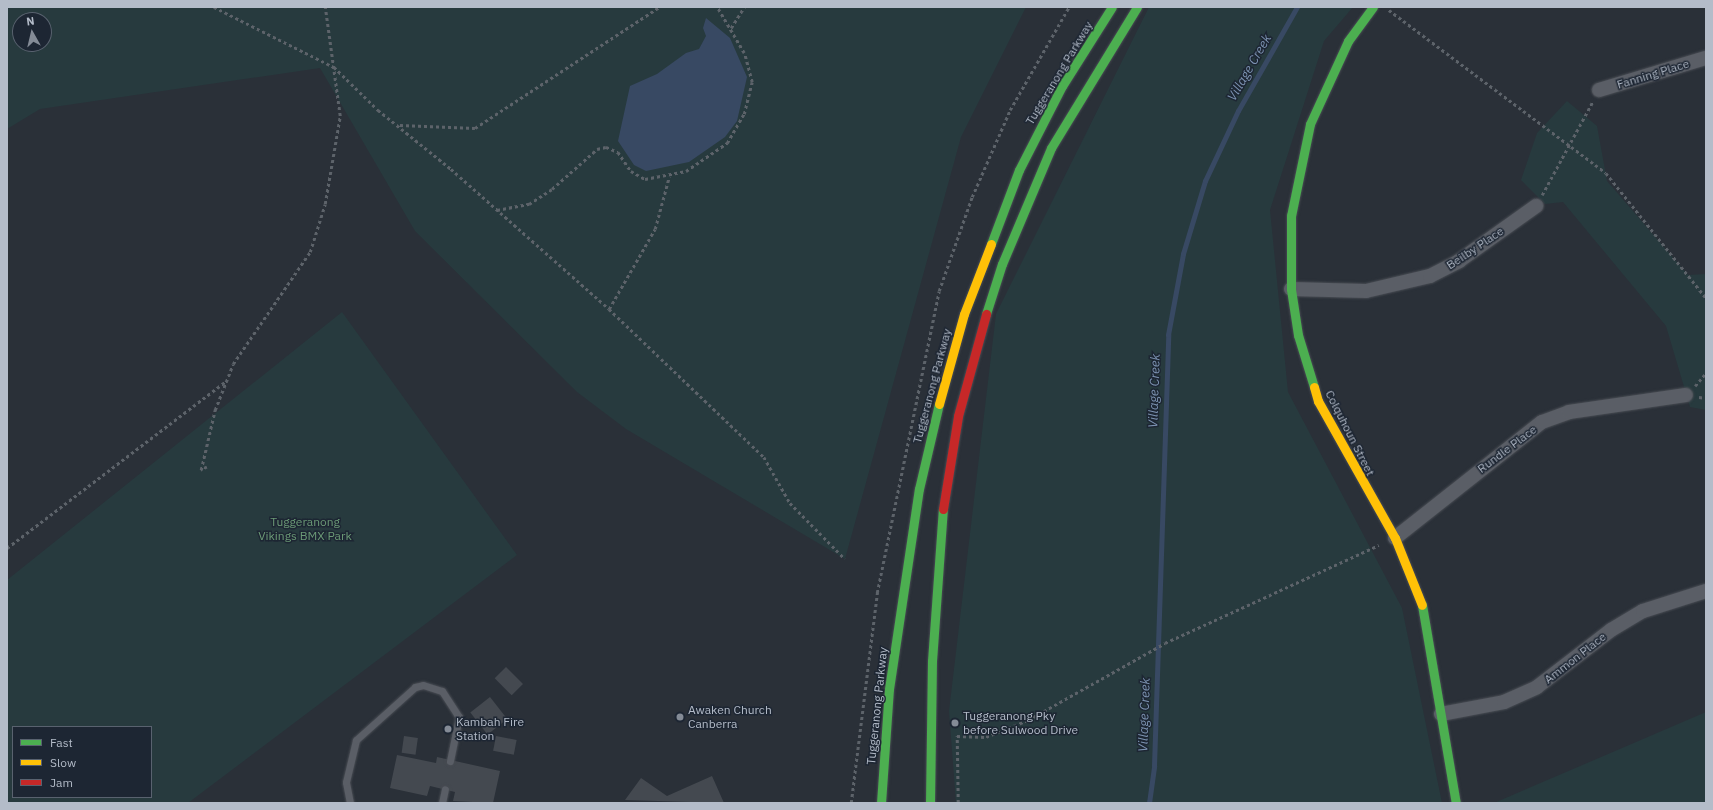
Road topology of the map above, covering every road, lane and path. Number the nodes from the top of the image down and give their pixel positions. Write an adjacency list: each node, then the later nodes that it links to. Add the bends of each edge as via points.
1 (214, 7): 12 (path)
2 (325, 7): 12 (path)
3 (659, 7): 14 (path, via 475,128)
4 (716, 7): 10 (path)
5 (744, 7): 10 (path)
6 (1112, 7): 34 (main road, Tuggeranong Parkway, via 1062,86 1022,163 990,238 964,314 931,430 919,489 889,689)
7 (1137, 7): 35 (main road, via 1051,148 1002,264 970,366 958,416 941,523 932,661)
8 (1373, 7): 19 (main road, Colquhoun Street, via 1341,55 1310,124 1291,216)
9 (1385, 7): 15 (path)
10 (731, 28): 16 (path, via 744,53 752,82 744,114 736,131 716,153)
11 (1706, 58): 13 (street, Fanning Place)
12 (334, 67): 14 (path, via 378,110); 22 (path, via 340,116 324,204 310,252 233,364)
13 (1599, 90): 15 (path)
14 (399, 125): 18 (path)
15 (1569, 147): 17 (path); 20 (path, via 1606,173)
16 (669, 177): 18 (path, via 645,179 631,171 618,152 606,147 597,149 552,189 528,204); 21 (path, via 655,229)
17 (1536, 206): 19 (street, Beilby Place, via 1459,261 1430,276 1366,291)
18 (497, 210): 21 (path)
19 (1291, 289): 25 (main road, Colquhoun Street, via 1298,335 1318,401)
20 (1706, 298)
21 (609, 309): 27 (path, via 764,457 790,503)
22 (226, 381): 24 (path, via 215,410 201,470); 26 (path)
23 (1686, 395): 25 (street, Rundle Place, via 1569,412 1542,422)
24 (207, 467)
25 (1394, 538): 29 (main road, Colquhoun Street, via 1420,595 1430,638); 36 (path, via 1165,643 1028,720 986,737 957,736)
26 (7, 548)
27 (845, 559)
28 (1706, 591): 29 (street, Ammon Place, via 1643,611 1611,630 1537,687 1504,702)
29 (1440, 714): 37 (main road, Colquhoun Street)
30 (450, 760): 32 (lane, via 459,717 442,692 423,685 415,687 356,740 346,782)
31 (445, 789): 33 (lane)
32 (350, 803)
33 (442, 803)
34 (881, 803)
35 (930, 803)
36 (958, 803)
37 (1456, 803)

